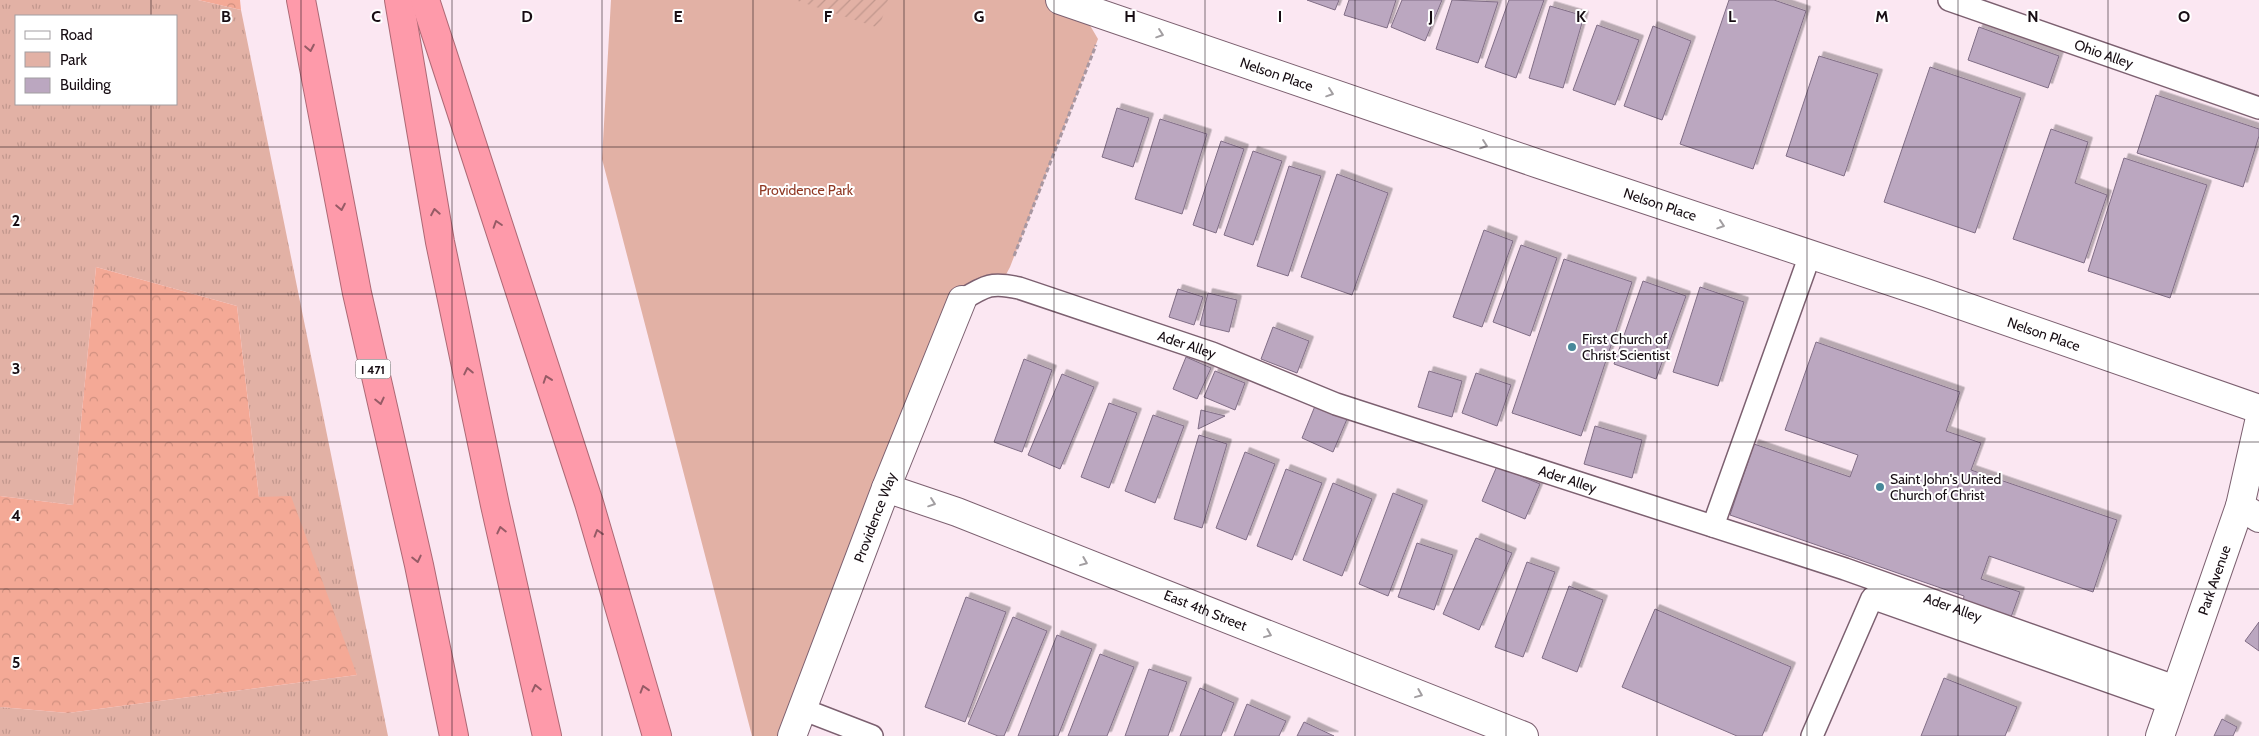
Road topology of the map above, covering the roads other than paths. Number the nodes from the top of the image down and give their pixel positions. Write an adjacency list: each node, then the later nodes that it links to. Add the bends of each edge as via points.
1 (301, 0): 16 (highway, I 471, one-way to 16, via 357,293)
2 (399, 0): 17 (highway, one-way to 2, via 440,242)
3 (424, 0): 18 (highway, one-way to 3, via 589,503)
4 (1949, 0): 6 (lane, Ohio Alley)
5 (1074, 2): 7 (street, Nelson Place, one-way to 7)
6 (2259, 108)
7 (1810, 254): 9 (street, Nelson Place); 13 (lane)
8 (962, 300): 11 (street, Providence Way); 13 (lane, Ader Alley, via 982,287 1001,284 1212,353 1336,404)
9 (2259, 409)
10 (2259, 422): 12 (street, Park Avenue)
11 (886, 488): 15 (street, Providence Way); 21 (street, East 4th Street, one-way to 21, via 957,512)
12 (2249, 512): 14 (street, Park Avenue)
13 (1713, 526): 14 (lane, Ader Alley, via 1938,601)
14 (2175, 696): 22 (lane, via 1872,598); 23 (street, Park Avenue)
15 (802, 709): 19 (street, Providence Way); 20 (lane)
16 (454, 736)
17 (547, 736)
18 (657, 736)
19 (792, 736)
20 (872, 736)
21 (1524, 736)
22 (1812, 736)
23 (2160, 736)

